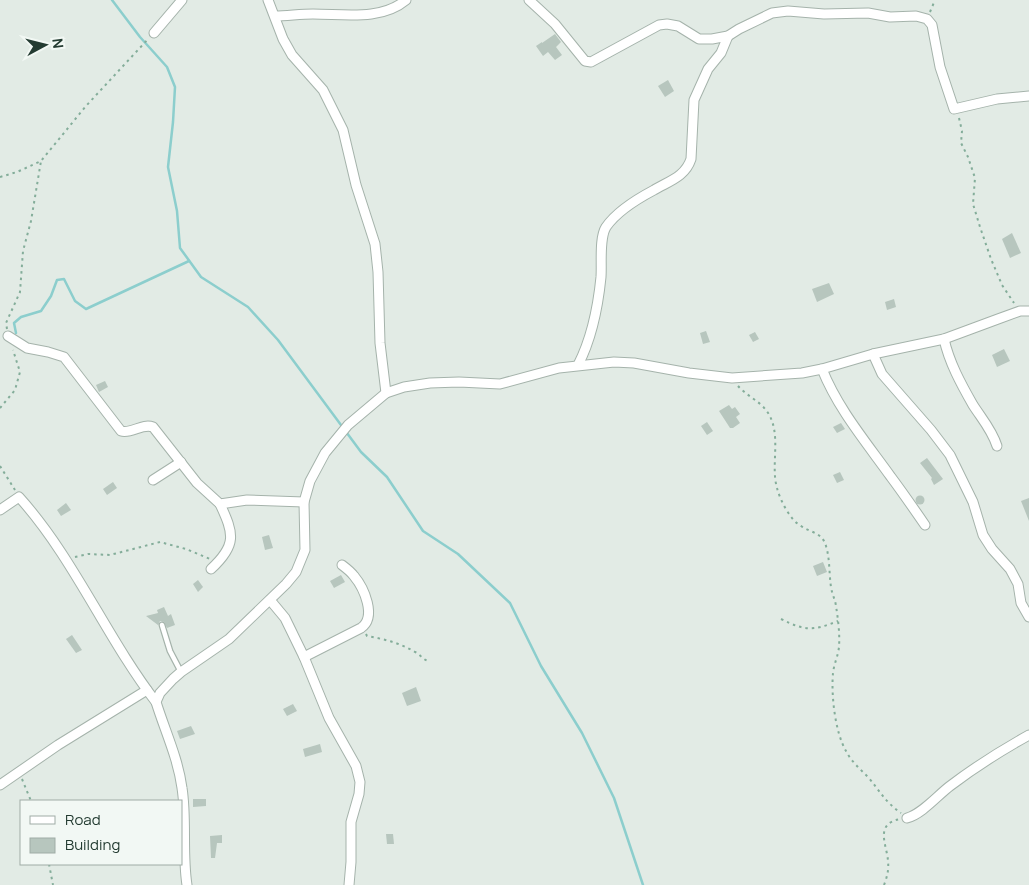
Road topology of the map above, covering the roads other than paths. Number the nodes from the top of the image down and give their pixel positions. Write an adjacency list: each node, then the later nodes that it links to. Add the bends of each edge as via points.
1 (182, 0): 6 (street)
2 (268, 0): 5 (street)
3 (406, 0): 5 (street, via 390,9 360,16)
4 (529, 0): 7 (street, via 555,24 585,61 590,62 659,25 678,26 699,39)
5 (274, 16): 15 (street, via 292,55 323,90 343,130 374,244)
6 (154, 33)
7 (728, 36): 8 (street, via 772,13 788,11 916,16 932,25 940,67 954,109 997,99); 13 (street, via 694,100 688,168 631,203 604,229 589,342)
8 (1029, 96)
9 (1025, 311): 11 (street)
10 (8, 336): 17 (street, via 27,348 64,357 121,431 128,432 147,425 153,427)
11 (944, 339): 12 (street); 16 (street, via 947,354)
12 (873, 354): 14 (street); 26 (street, via 882,374 950,455 973,502 983,534 1010,569)
13 (578, 365): 14 (street, via 634,363 732,378); 15 (street, via 500,384 430,383)
14 (822, 369): 22 (street, via 831,391 855,428)
15 (386, 393): 19 (street, via 348,425 325,453 310,481)
16 (997, 446)
17 (181, 462): 18 (street); 20 (street, via 197,483)
18 (153, 480)
19 (304, 502): 20 (street, via 247,500); 25 (street, via 305,550 296,572)
20 (220, 504): 24 (street, via 231,538 227,553)
21 (0, 510): 31 (street, via 19,497 65,561)
22 (925, 525)
23 (342, 565): 29 (street, via 355,577 366,599 368,619 361,628)
24 (215, 566)
25 (270, 600): 29 (street, via 285,618); 30 (street, via 229,639)
26 (1025, 601): 27 (street)
27 (1029, 617)
28 (162, 625): 30 (lane)
29 (304, 657): 37 (street, via 329,718 356,766 360,782 351,822)
30 (181, 672): 32 (street, via 160,693)
31 (147, 690): 32 (street); 34 (street)
32 (156, 702): 36 (street, via 176,759 182,789)
33 (1029, 735): 35 (street, via 977,766 918,813)
34 (0, 785)
35 (907, 818)
36 (187, 885)
37 (349, 885)

